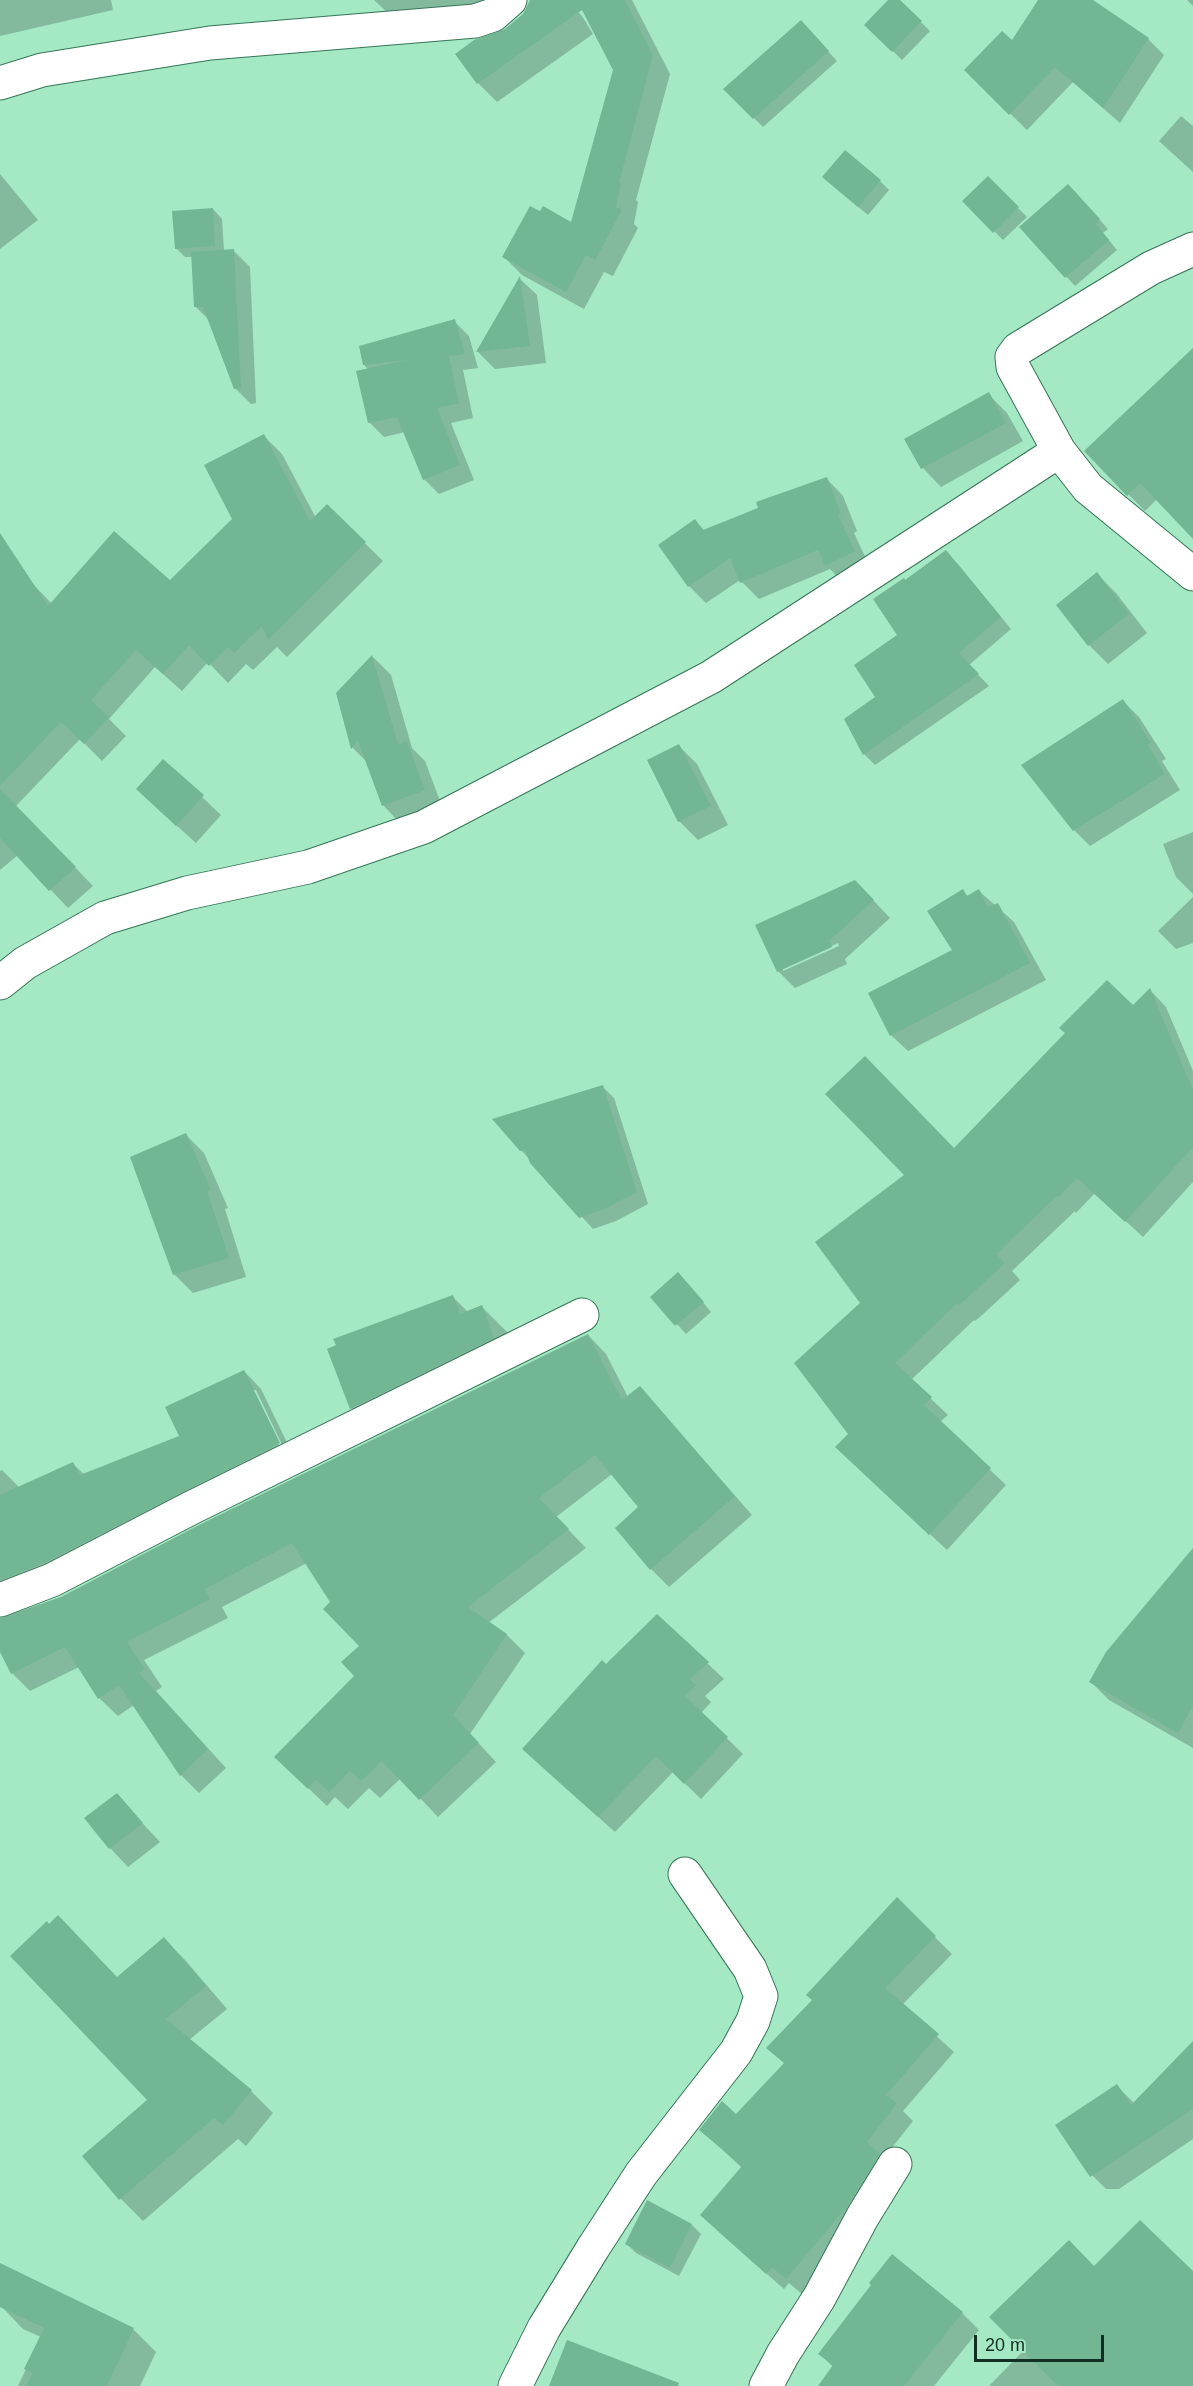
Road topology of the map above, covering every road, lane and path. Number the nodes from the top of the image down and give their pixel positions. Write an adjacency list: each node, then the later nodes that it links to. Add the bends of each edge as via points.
1 (510, 0): 2 (street, via 493,15 475,21 210,43 42,70)
2 (0, 83)
3 (1193, 249): 4 (street, via 1151,268 1018,349 1012,357 1012,368)
4 (1059, 452): 5 (street, via 1088,488); 6 (street, via 711,677 424,827 308,867 187,893 105,918 25,963)
5 (1193, 574)
6 (0, 983)
7 (582, 1315): 8 (street, via 52,1580)
8 (0, 1600)
9 (685, 1874): 11 (street, via 750,1969 761,1996 753,2021 736,2052 641,2174 544,2328)
10 (895, 2164): 12 (street)
11 (515, 2386)
12 (766, 2386)

